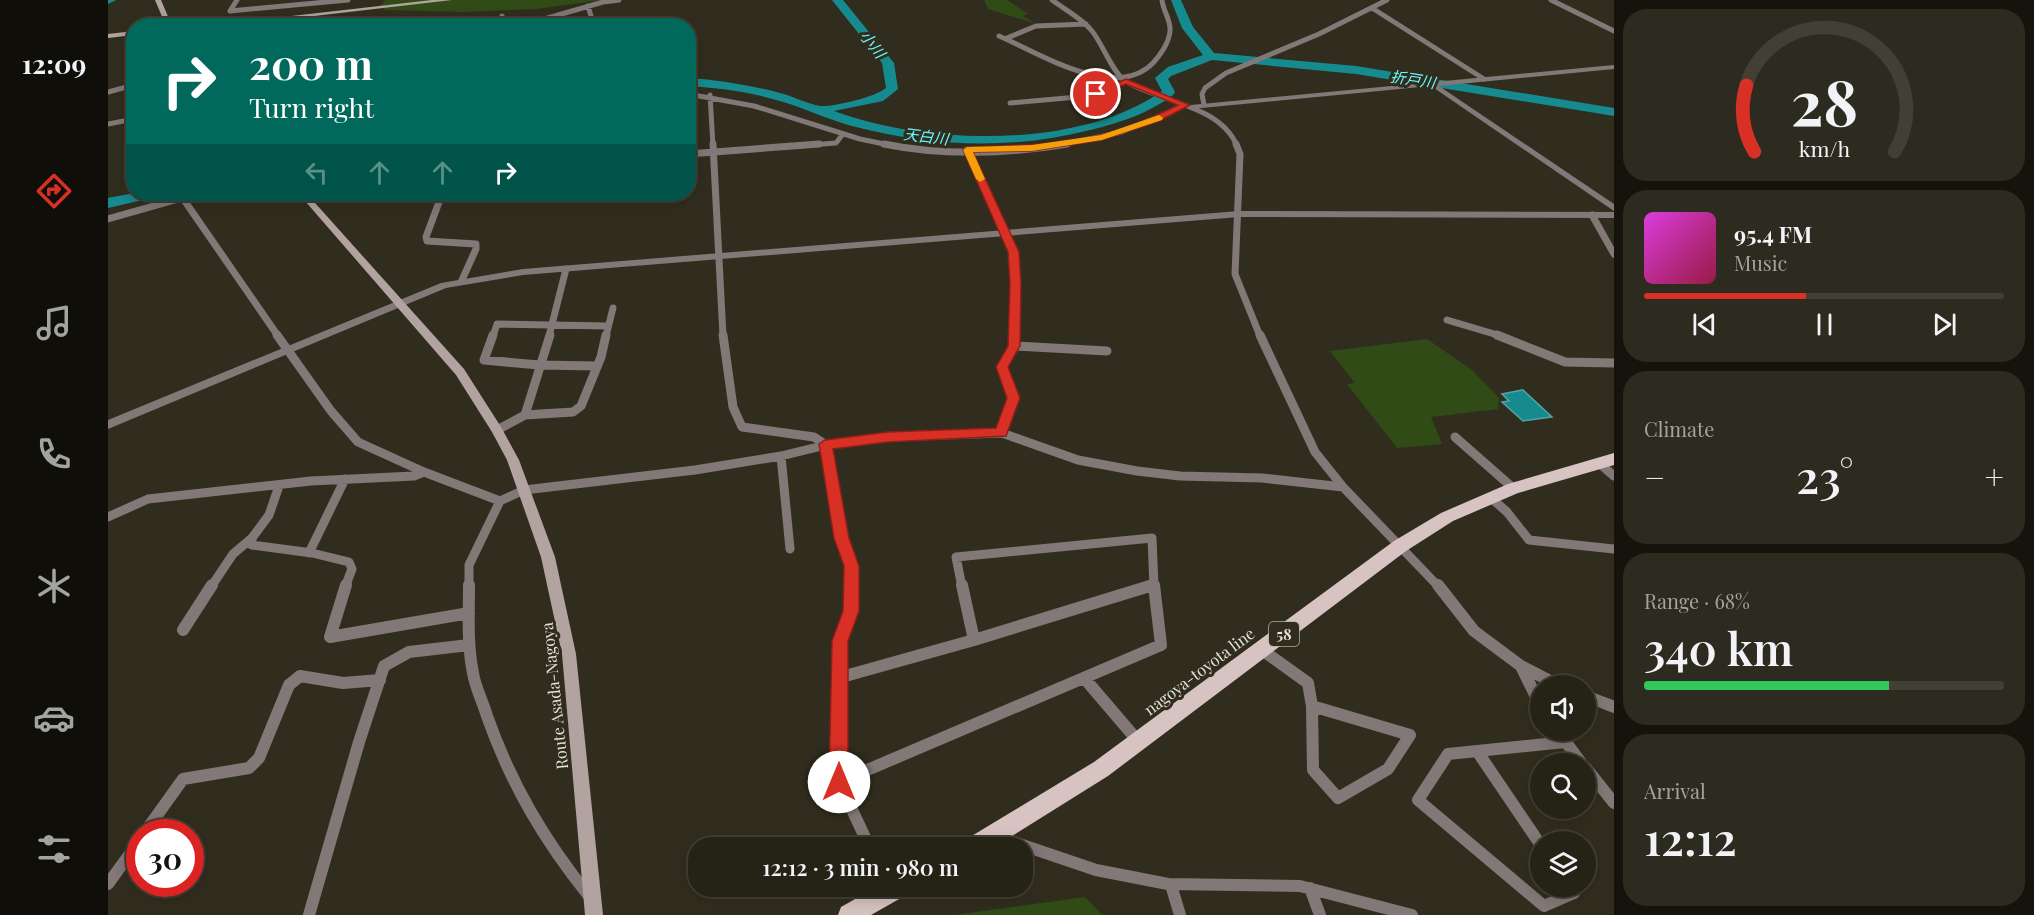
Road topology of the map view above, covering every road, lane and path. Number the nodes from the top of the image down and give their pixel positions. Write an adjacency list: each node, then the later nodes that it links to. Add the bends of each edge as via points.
1 (158, 0): 18 (main road)
2 (237, 0): 16 (street, via 230,11)
3 (279, 0): 16 (street)
4 (339, 0): 5 (street); 13 (street)
5 (348, 0)
6 (449, 0): 14 (main road)
7 (619, 0): 12 (street)
8 (1052, 0): 22 (street)
9 (1162, 0): 28 (street, via 1170,25 1163,49 1153,66)
10 (1387, 0): 17 (street)
11 (1551, 0): 23 (street)
12 (602, 1): 15 (street)
13 (308, 2): 16 (street)
14 (418, 2): 19 (main road)
15 (588, 6): 20 (street); 21 (street)
16 (276, 7)
17 (1372, 8): 27 (street); 35 (street, via 1226,73 1205,88)
18 (166, 18)
19 (277, 18)
20 (547, 18)
21 (592, 18)
22 (1086, 24): 28 (street); 28 (street, via 1036,26 1017,36 1002,37 1062,66)
23 (1614, 31)
24 (126, 34): 25 (main road)
25 (108, 36)
26 (1614, 67): 27 (street)
27 (1484, 79): 29 (street)
28 (1125, 81): 34 (street, via 1089,96); 36 (street)
29 (1432, 84): 35 (street); 47 (street)
30 (126, 87): 31 (street)
31 (108, 92)
32 (696, 94): 33 (street)
33 (711, 95): 39 (street, via 742,101); 41 (street)
34 (1010, 103)
35 (1203, 105): 36 (street)
36 (1188, 106): 40 (street, via 1102,138 1032,148); 48 (street, via 1219,122 1234,140 1239,154)
37 (126, 123): 38 (street)
38 (108, 124)
39 (843, 134): 40 (street, via 902,147); 41 (street, via 836,142)
40 (967, 150): 52 (street)
41 (716, 152): 42 (street); 54 (street)
42 (696, 153)
43 (169, 201): 51 (street)
44 (185, 201): 63 (street)
45 (309, 201): 57 (main road, Route Asada-Nagoya)
46 (439, 201): 56 (street, via 427,241 476,244)
47 (1614, 208)
48 (1239, 214): 49 (street); 52 (street); 80 (street, via 1236,274 1315,452)
49 (1592, 215): 50 (street); 53 (street)
50 (1614, 215)
51 (108, 219)
52 (1004, 232): 54 (street); 62 (street, via 1014,252)
53 (1614, 254)
54 (719, 256): 55 (street); 73 (street, via 727,382 736,421 742,427 814,437)
55 (566, 269): 56 (street); 60 (street)
56 (462, 280): 57 (street)
57 (399, 303): 63 (street); 70 (main road, Route Asada-Nagoya, via 460,372)
58 (613, 308): 61 (street)
59 (1447, 321): 65 (street, via 1482,329 1565,362)
60 (552, 326): 61 (street); 66 (street); 66 (street, via 497,324 484,360)
61 (608, 326): 67 (street)
62 (1014, 346): 64 (street); 71 (street, via 1002,367 1013,398)
63 (288, 351): 69 (street); 76 (street, via 358,442)
64 (1107, 351)
65 (1614, 363)
66 (539, 365): 67 (street); 68 (street)
67 (597, 366): 68 (street, via 581,406 573,412)
68 (525, 415): 70 (street)
69 (108, 425)
70 (497, 430): 82 (main road, Route Asada-Nagoya)
71 (1002, 433): 73 (street, via 888,437); 80 (street, via 1078,460 1137,471 1263,478)
72 (1455, 437): 81 (street)
73 (825, 444): 74 (street); 99 (street, via 842,538 852,566 851,611 840,641)
74 (781, 456): 82 (street); 88 (street)
75 (1607, 461): 77 (street); 81 (main road, nagoya-toyota line / 58)
76 (424, 472): 78 (street, via 414,476); 84 (street)
77 (1614, 477)
78 (345, 479): 79 (street); 90 (street)
79 (279, 486): 85 (street, via 148,499); 86 (street, via 269,516)
80 (1343, 488): 87 (street)
81 (1513, 488): 83 (main road, nagoya-toyota line / 58)
82 (524, 490): 84 (street); 123 (main road, Route Asada-Nagoya, via 548,557 569,654)
83 (1491, 498): 87 (main road, nagoya-toyota line / 58, via 1447,517); 89 (street, via 1529,540)
84 (500, 501): 92 (street, via 469,565)
85 (108, 517)
86 (252, 538): 90 (street, via 252,545); 93 (street, via 233,554)
87 (1400, 546): 96 (main road, nagoya-toyota line / 58); 97 (street, via 1429,574 1474,631)
88 (790, 549)
89 (1614, 549)
90 (309, 553): 92 (street, via 349,562 352,569 330,637)
91 (1154, 585): 94 (street); 94 (street, via 1152,538 956,556); 100 (street, via 1161,645)
92 (469, 614): 95 (street)
93 (183, 630)
94 (974, 640): 99 (street)
95 (469, 645): 101 (street, via 409,651 384,666); 123 (street, via 473,675 515,786 557,856)
96 (1262, 650): 104 (street, via 1308,683); 106 (main road, nagoya-toyota line / 58)
97 (1521, 666): 98 (street); 102 (street)
98 (1539, 675)
99 (838, 678): 111 (street)
100 (1085, 679): 106 (street); 111 (street)
101 (380, 680): 113 (street, via 343,683 300,676 289,685 259,758 249,768 183,779); 125 (street)
102 (1530, 684)
103 (1596, 700): 105 (street)
104 (1312, 706): 104 (street, via 1313,770 1338,798 1388,769 1410,735)
105 (1614, 707)
106 (1139, 741): 115 (main road, nagoya-toyota line / 58)
107 (1565, 742): 108 (street); 109 (street)
108 (1477, 751): 114 (street); 124 (street, via 1448,754 1419,800)
109 (1574, 753)
110 (1596, 780): 112 (street)
111 (839, 782): 116 (street)
112 (1614, 802)
113 (154, 819)
114 (1531, 831)
115 (995, 836): 119 (street, via 1096,870)
116 (865, 837)
117 (126, 859): 118 (street)
118 (108, 884)
119 (1172, 885): 120 (street); 128 (street)
120 (1310, 888): 129 (street); 130 (street)
121 (878, 897): 127 (main road)
122 (1568, 897): 124 (street)
123 (593, 901): 126 (main road, Route Asada-Nagoya)
124 (1546, 911)
125 (309, 915)
126 (594, 915)
127 (849, 915)
128 (1180, 915)
129 (1320, 915)
130 (1412, 915)

